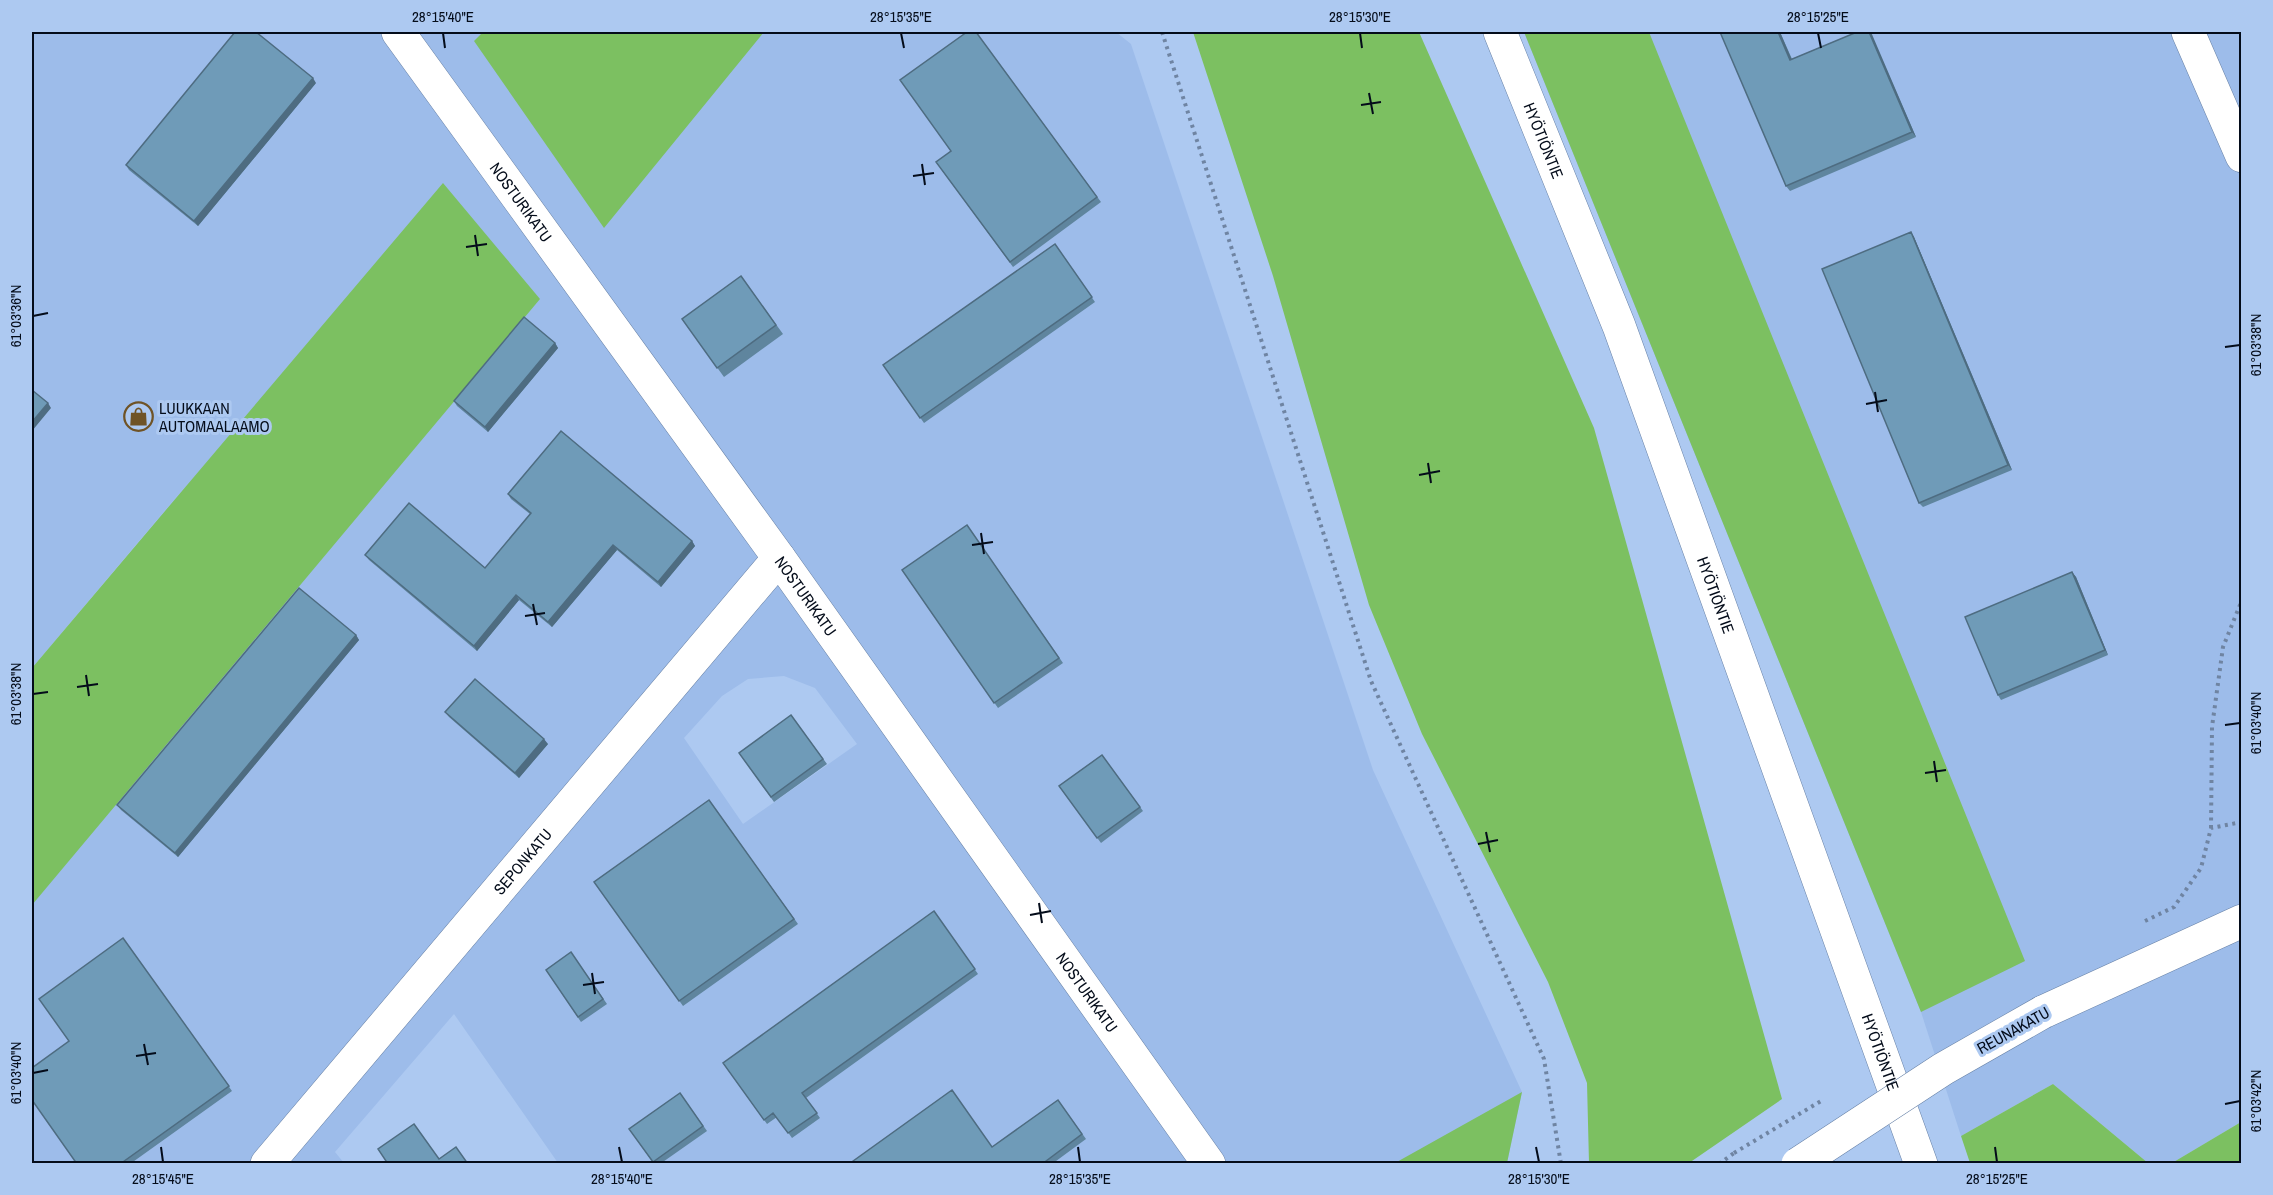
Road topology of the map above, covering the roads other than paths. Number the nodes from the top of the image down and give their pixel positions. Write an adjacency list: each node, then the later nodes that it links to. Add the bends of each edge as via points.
1 (398, 32): 5 (street, NOSTURIKATU)
2 (1500, 32): 10 (street, HYÖTIÖNTIE, via 1619,326)
3 (2188, 32): 4 (street)
4 (2241, 156)
5 (778, 558): 7 (street, SEPONKATU); 8 (street, NOSTURIKATU)
6 (2241, 921): 9 (street, REUNAKATU, bridge, via 2043,1012 1943,1069)
7 (267, 1164)
8 (1209, 1164)
9 (1798, 1164)
10 (1921, 1164)

